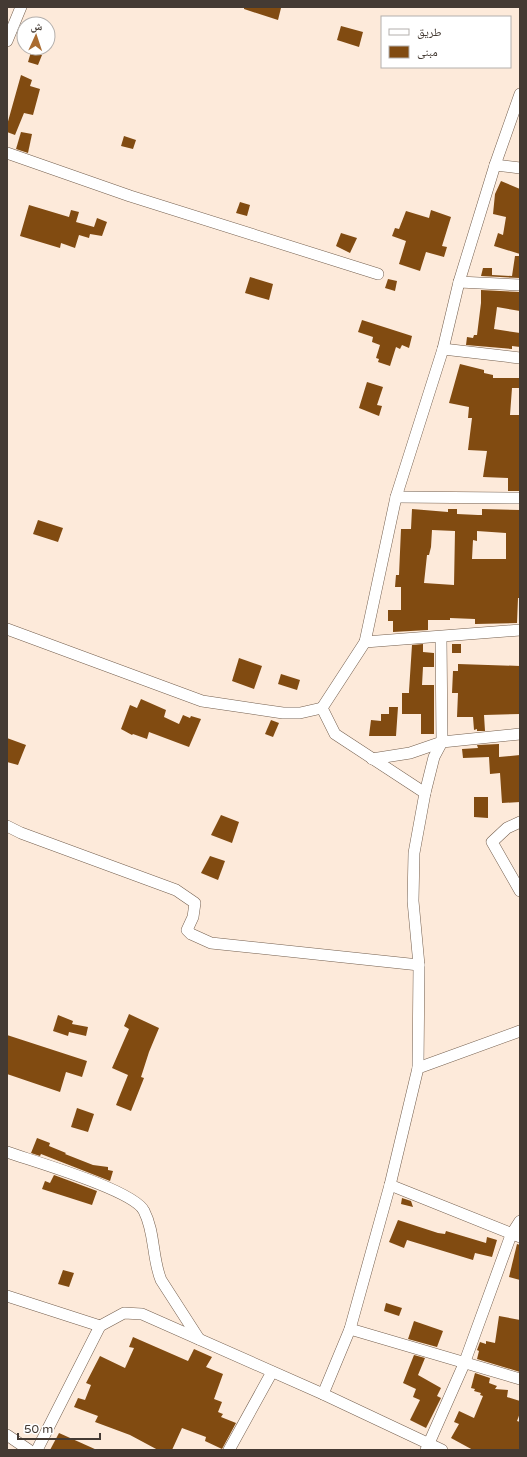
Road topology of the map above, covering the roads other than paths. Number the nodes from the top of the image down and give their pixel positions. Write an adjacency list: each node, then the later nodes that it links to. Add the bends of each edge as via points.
1 (21, 7): 2 (street)
2 (7, 41)
3 (520, 94): 5 (street)
4 (7, 153): 7 (street, via 130,196)
5 (495, 165): 6 (street); 8 (street)
6 (520, 168)
7 (378, 274)
8 (459, 282): 9 (street); 10 (street)
9 (520, 285)
10 (443, 349): 11 (street); 12 (street)
11 (520, 358)
12 (396, 497): 13 (street); 17 (street)
13 (520, 498)
14 (7, 629): 18 (street, via 202,702 283,713 300,713)
15 (520, 630): 16 (street)
16 (442, 637): 17 (street); 20 (street)
17 (365, 642): 18 (street)
18 (322, 708): 21 (street, via 335,734)
19 (520, 734): 20 (street)
20 (442, 742): 21 (street, via 410,753); 22 (street, via 433,763)
21 (372, 759): 22 (street)
22 (425, 794): 26 (street, via 414,853 413,901)
23 (520, 822): 25 (street, via 507,828 492,842)
24 (7, 826): 26 (street, via 176,890 195,903 193,917 187,930 211,943)
25 (520, 891)
26 (419, 965): 28 (street)
27 (520, 1031): 28 (street)
28 (418, 1068): 30 (street)
29 (7, 1152): 36 (street, via 107,1187 129,1198 144,1210 161,1280)
30 (390, 1185): 32 (street); 35 (street)
31 (520, 1221): 32 (street)
32 (515, 1236): 37 (street)
33 (7, 1296): 34 (street)
34 (100, 1326): 36 (street, via 124,1313 142,1314); 44 (street)
35 (350, 1329): 37 (street); 40 (street)
36 (199, 1339): 38 (street)
37 (464, 1364): 39 (street); 42 (street)
38 (272, 1372): 40 (street); 45 (street)
39 (520, 1379)
40 (323, 1394): 42 (street)
41 (7, 1435): 43 (street)
42 (428, 1447): 46 (street)
43 (29, 1450)
44 (37, 1450)
45 (229, 1450)
46 (442, 1450)

